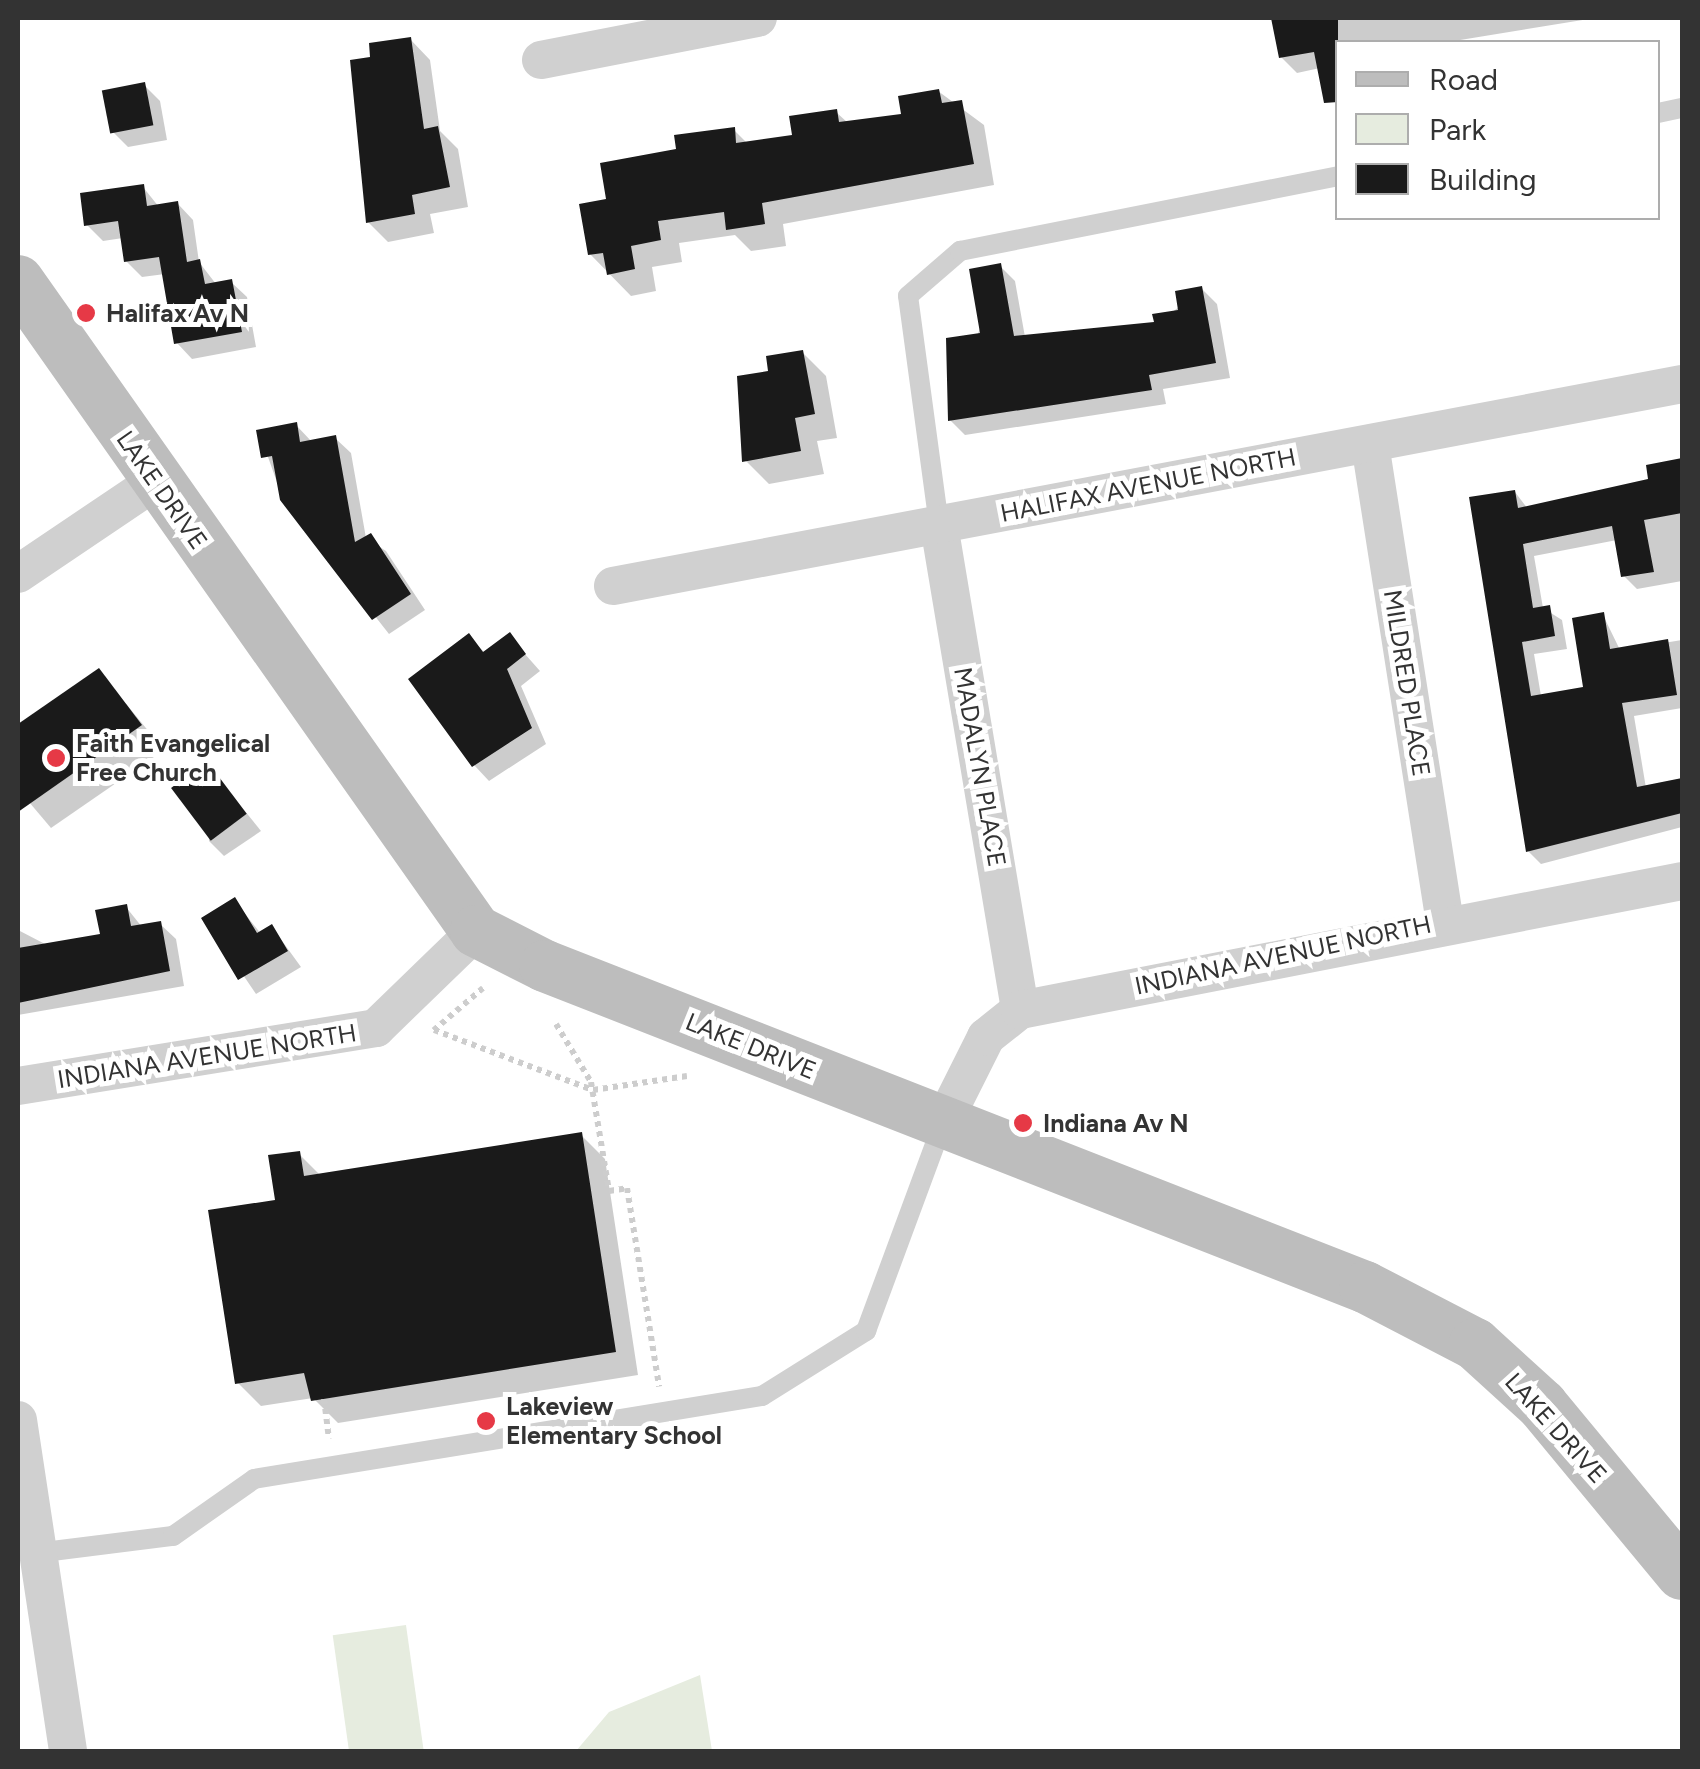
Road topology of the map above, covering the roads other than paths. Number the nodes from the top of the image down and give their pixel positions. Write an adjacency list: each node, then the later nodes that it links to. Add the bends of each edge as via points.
1 (758, 18): 2 (street)
2 (541, 60)
3 (1335, 177): 8 (lane, via 960,251 908,296)
4 (18, 282): 7 (street, LAKE DRIVE)
5 (1682, 384): 6 (street, HALIFAX AVENUE NORTH)
6 (1370, 444): 8 (street, HALIFAX AVENUE NORTH); 12 (street, MILDRED PLACE)
7 (156, 481): 9 (street); 13 (street, LAKE DRIVE)
8 (939, 525): 10 (street, HALIFAX AVENUE NORTH); 14 (street, MADALYN PLACE)
9 (18, 574)
10 (613, 586)
11 (1682, 881): 12 (street, INDIANA AVENUE NORTH)
12 (1445, 922): 14 (street, INDIANA AVENUE NORTH)
13 (476, 931): 15 (street, INDIANA AVENUE NORTH, via 376,1028); 16 (street, LAKE DRIVE, via 545,966)
14 (1020, 1010): 16 (street, INDIANA AVENUE NORTH, via 986,1037)
15 (18, 1086)
16 (944, 1121): 18 (lane, via 866,1331 762,1396 254,1479 173,1536); 19 (street, LAKE DRIVE, via 1365,1287 1475,1344 1542,1405)
17 (18, 1420): 18 (street)
18 (36, 1553): 20 (street)
19 (1682, 1574)
20 (68, 1752)

